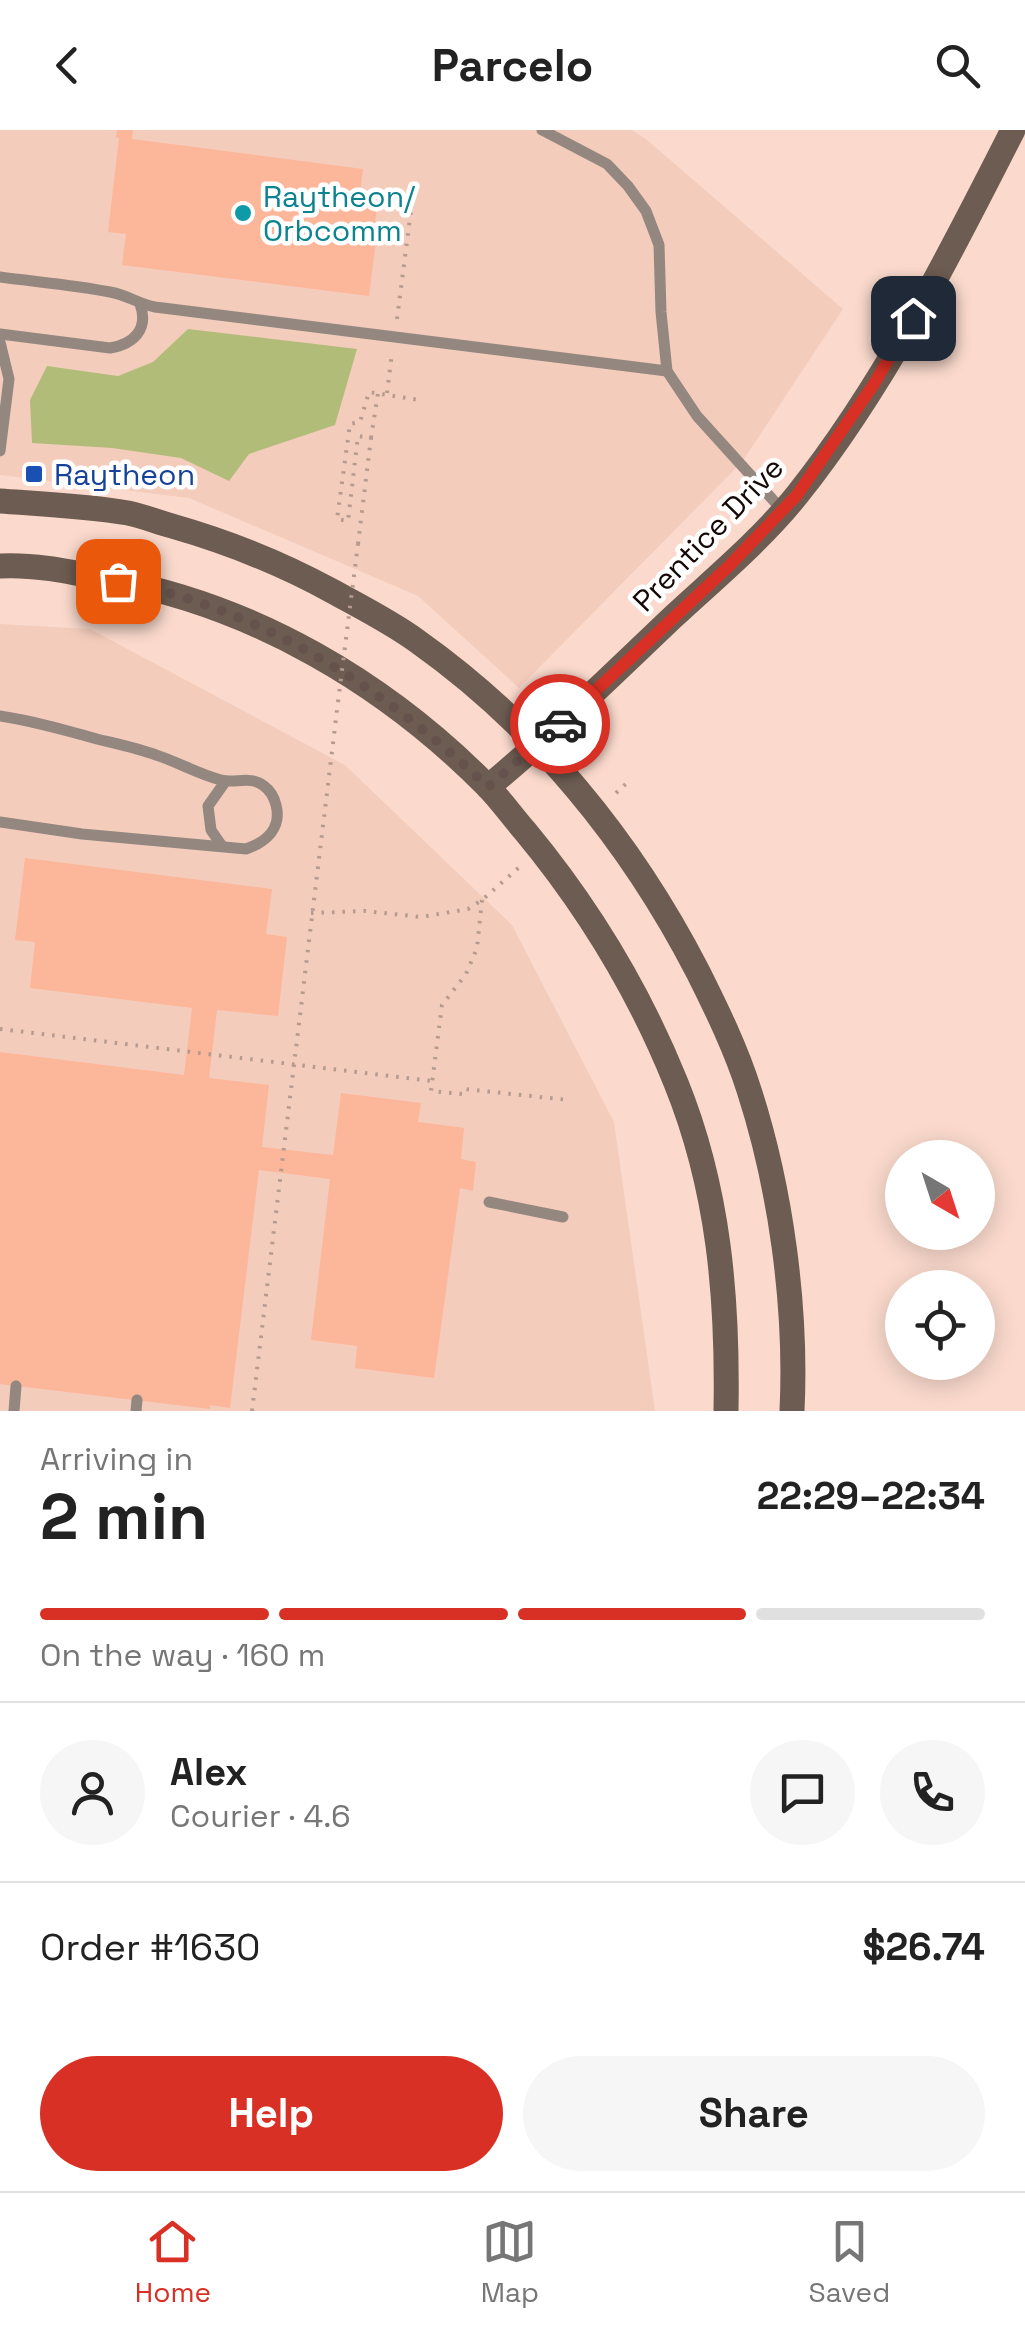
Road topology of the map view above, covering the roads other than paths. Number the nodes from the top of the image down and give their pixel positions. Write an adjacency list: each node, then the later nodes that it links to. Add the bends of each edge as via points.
1 (542, 130): 6 (lane, via 607,164 646,211 659,246)
2 (1014, 130): 9 (main road, Prentice Drive, via 874,384)
3 (0, 276): 4 (lane, via 111,292)
4 (140, 304): 5 (lane, via 143,323 125,346); 6 (lane)
5 (0, 338): 7 (lane, via 9,379)
6 (667, 371): 9 (lane)
7 (0, 451)
8 (0, 501): 12 (main road, via 129,514 272,562 415,639)
9 (782, 511): 12 (main road, Prentice Drive)
10 (0, 566): 14 (main road, via 156,588 252,623 356,679)
11 (0, 716): 13 (lane, via 155,754)
12 (539, 745): 14 (main road, Prentice Drive); 22 (main road, via 644,877 720,1016 749,1088 783,1247)
13 (225, 782): 16 (lane, via 208,806 211,830); 16 (lane, via 240,778 267,787 278,812 277,824 258,844)
14 (488, 787): 21 (main road, via 562,876 624,972 678,1086 719,1241)
15 (0, 822): 16 (lane)
16 (222, 846)
17 (489, 1202): 18 (lane)
18 (563, 1217)
19 (16, 1386): 20 (lane)
20 (14, 1411)
21 (726, 1411)
22 (792, 1411)

